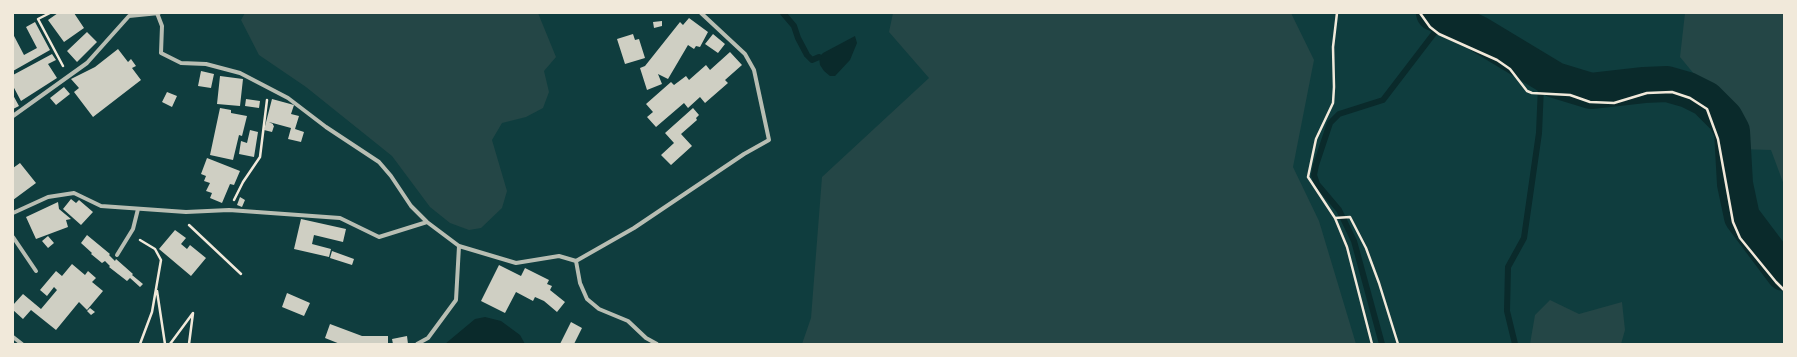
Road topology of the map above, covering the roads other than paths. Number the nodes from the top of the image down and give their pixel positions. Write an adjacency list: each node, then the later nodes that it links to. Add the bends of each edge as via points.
1 (158, 13): 3 (street, via 129,16 87,64); 6 (street, via 162,26 161,53 181,63 206,64 240,73 288,98 379,162 392,176 411,206)
2 (701, 13): 10 (street, via 745,54 754,70 769,140 634,228)
3 (13, 116)
4 (138, 209): 5 (street, via 101,206 74,193 48,197); 6 (street, via 186,212 229,210 340,218 379,237); 9 (street, via 134,229)
5 (13, 213)
6 (427, 222): 8 (street)
7 (13, 237): 11 (street)
8 (459, 246): 10 (street, via 516,263 559,256); 14 (street, via 456,300 428,338)
9 (117, 255)
10 (576, 261): 15 (street, via 580,283 587,299 599,309 628,321 646,338)
11 (36, 271)
12 (13, 337): 13 (street)
13 (22, 344)
14 (417, 344)
15 (657, 344)

